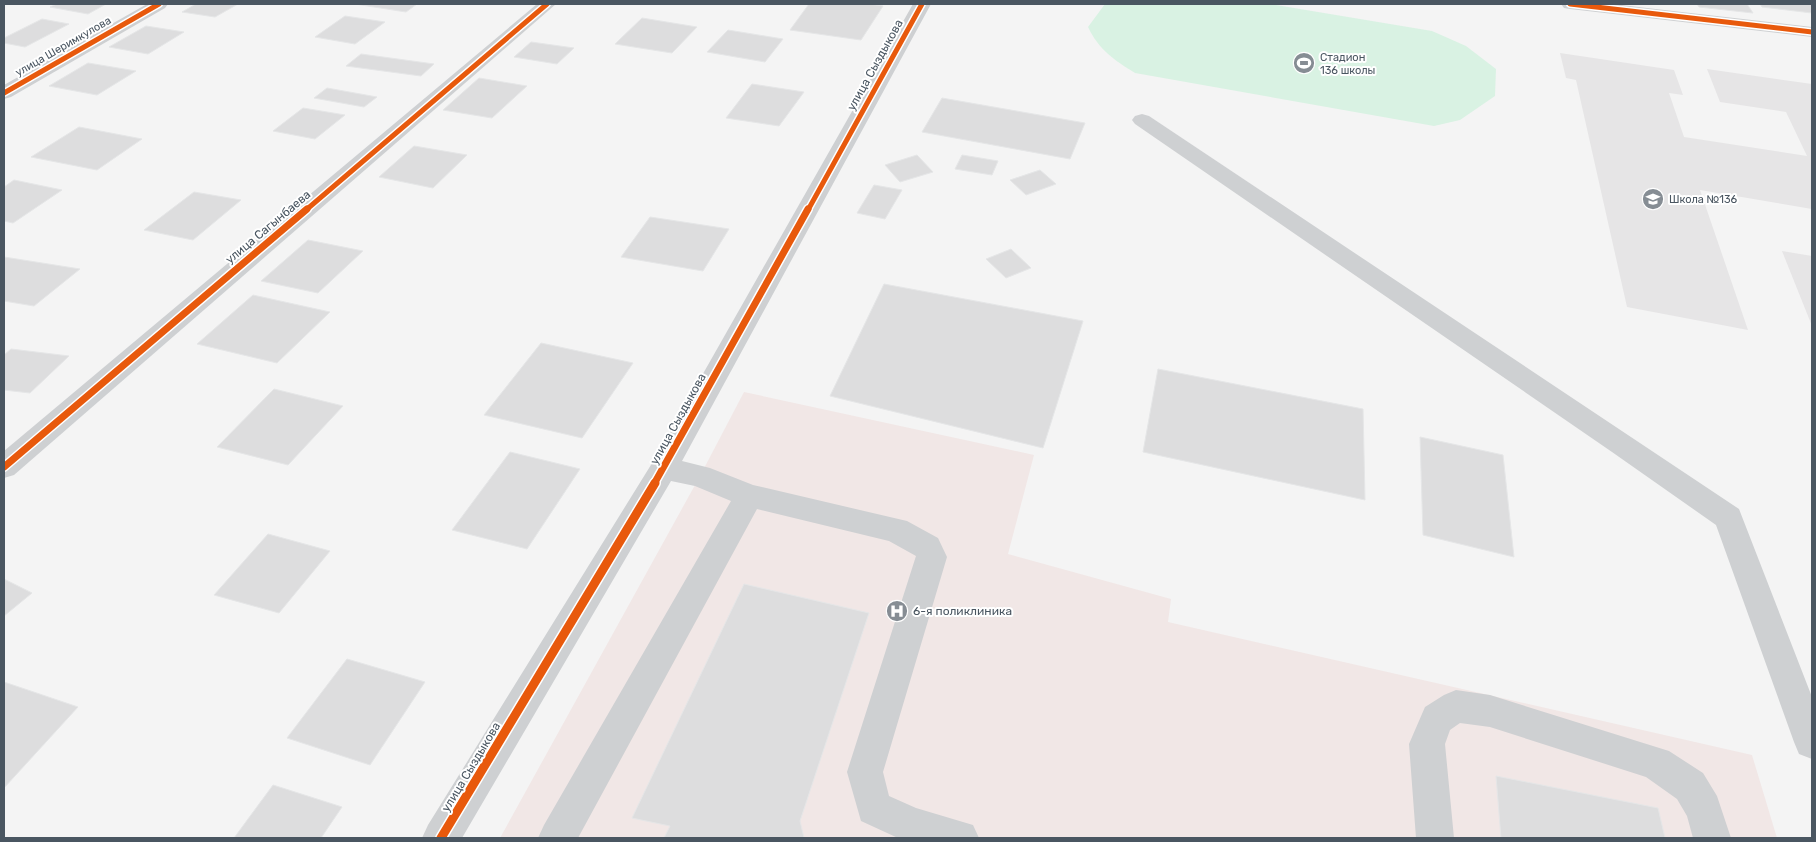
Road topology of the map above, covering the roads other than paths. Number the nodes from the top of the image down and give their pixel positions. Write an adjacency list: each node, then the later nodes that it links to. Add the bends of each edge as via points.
1 (159, 4): 7 (street, улица Шеримкулова)
2 (547, 4): 9 (street, улица Сагынбаева)
3 (922, 4): 10 (street, улица Сыздыкова)
4 (1570, 4): 5 (street)
5 (1639, 8): 6 (street)
6 (1812, 32)
7 (4, 93)
8 (1142, 120): 12 (street, via 1728,518)
9 (4, 467)
10 (664, 468): 11 (street, via 700,476); 13 (street, улица Сыздыкова)
11 (749, 496): 14 (street); 15 (street, via 896,530 927,547 932,558 865,772 874,808 914,826)
12 (1812, 742)
13 (441, 838)
14 (557, 838)
15 (960, 838)
16 (1434, 838): 17 (street, via 1427,744 1437,719 1456,706 1490,711 1656,763 1690,786 1704,809)
17 (1712, 838)

